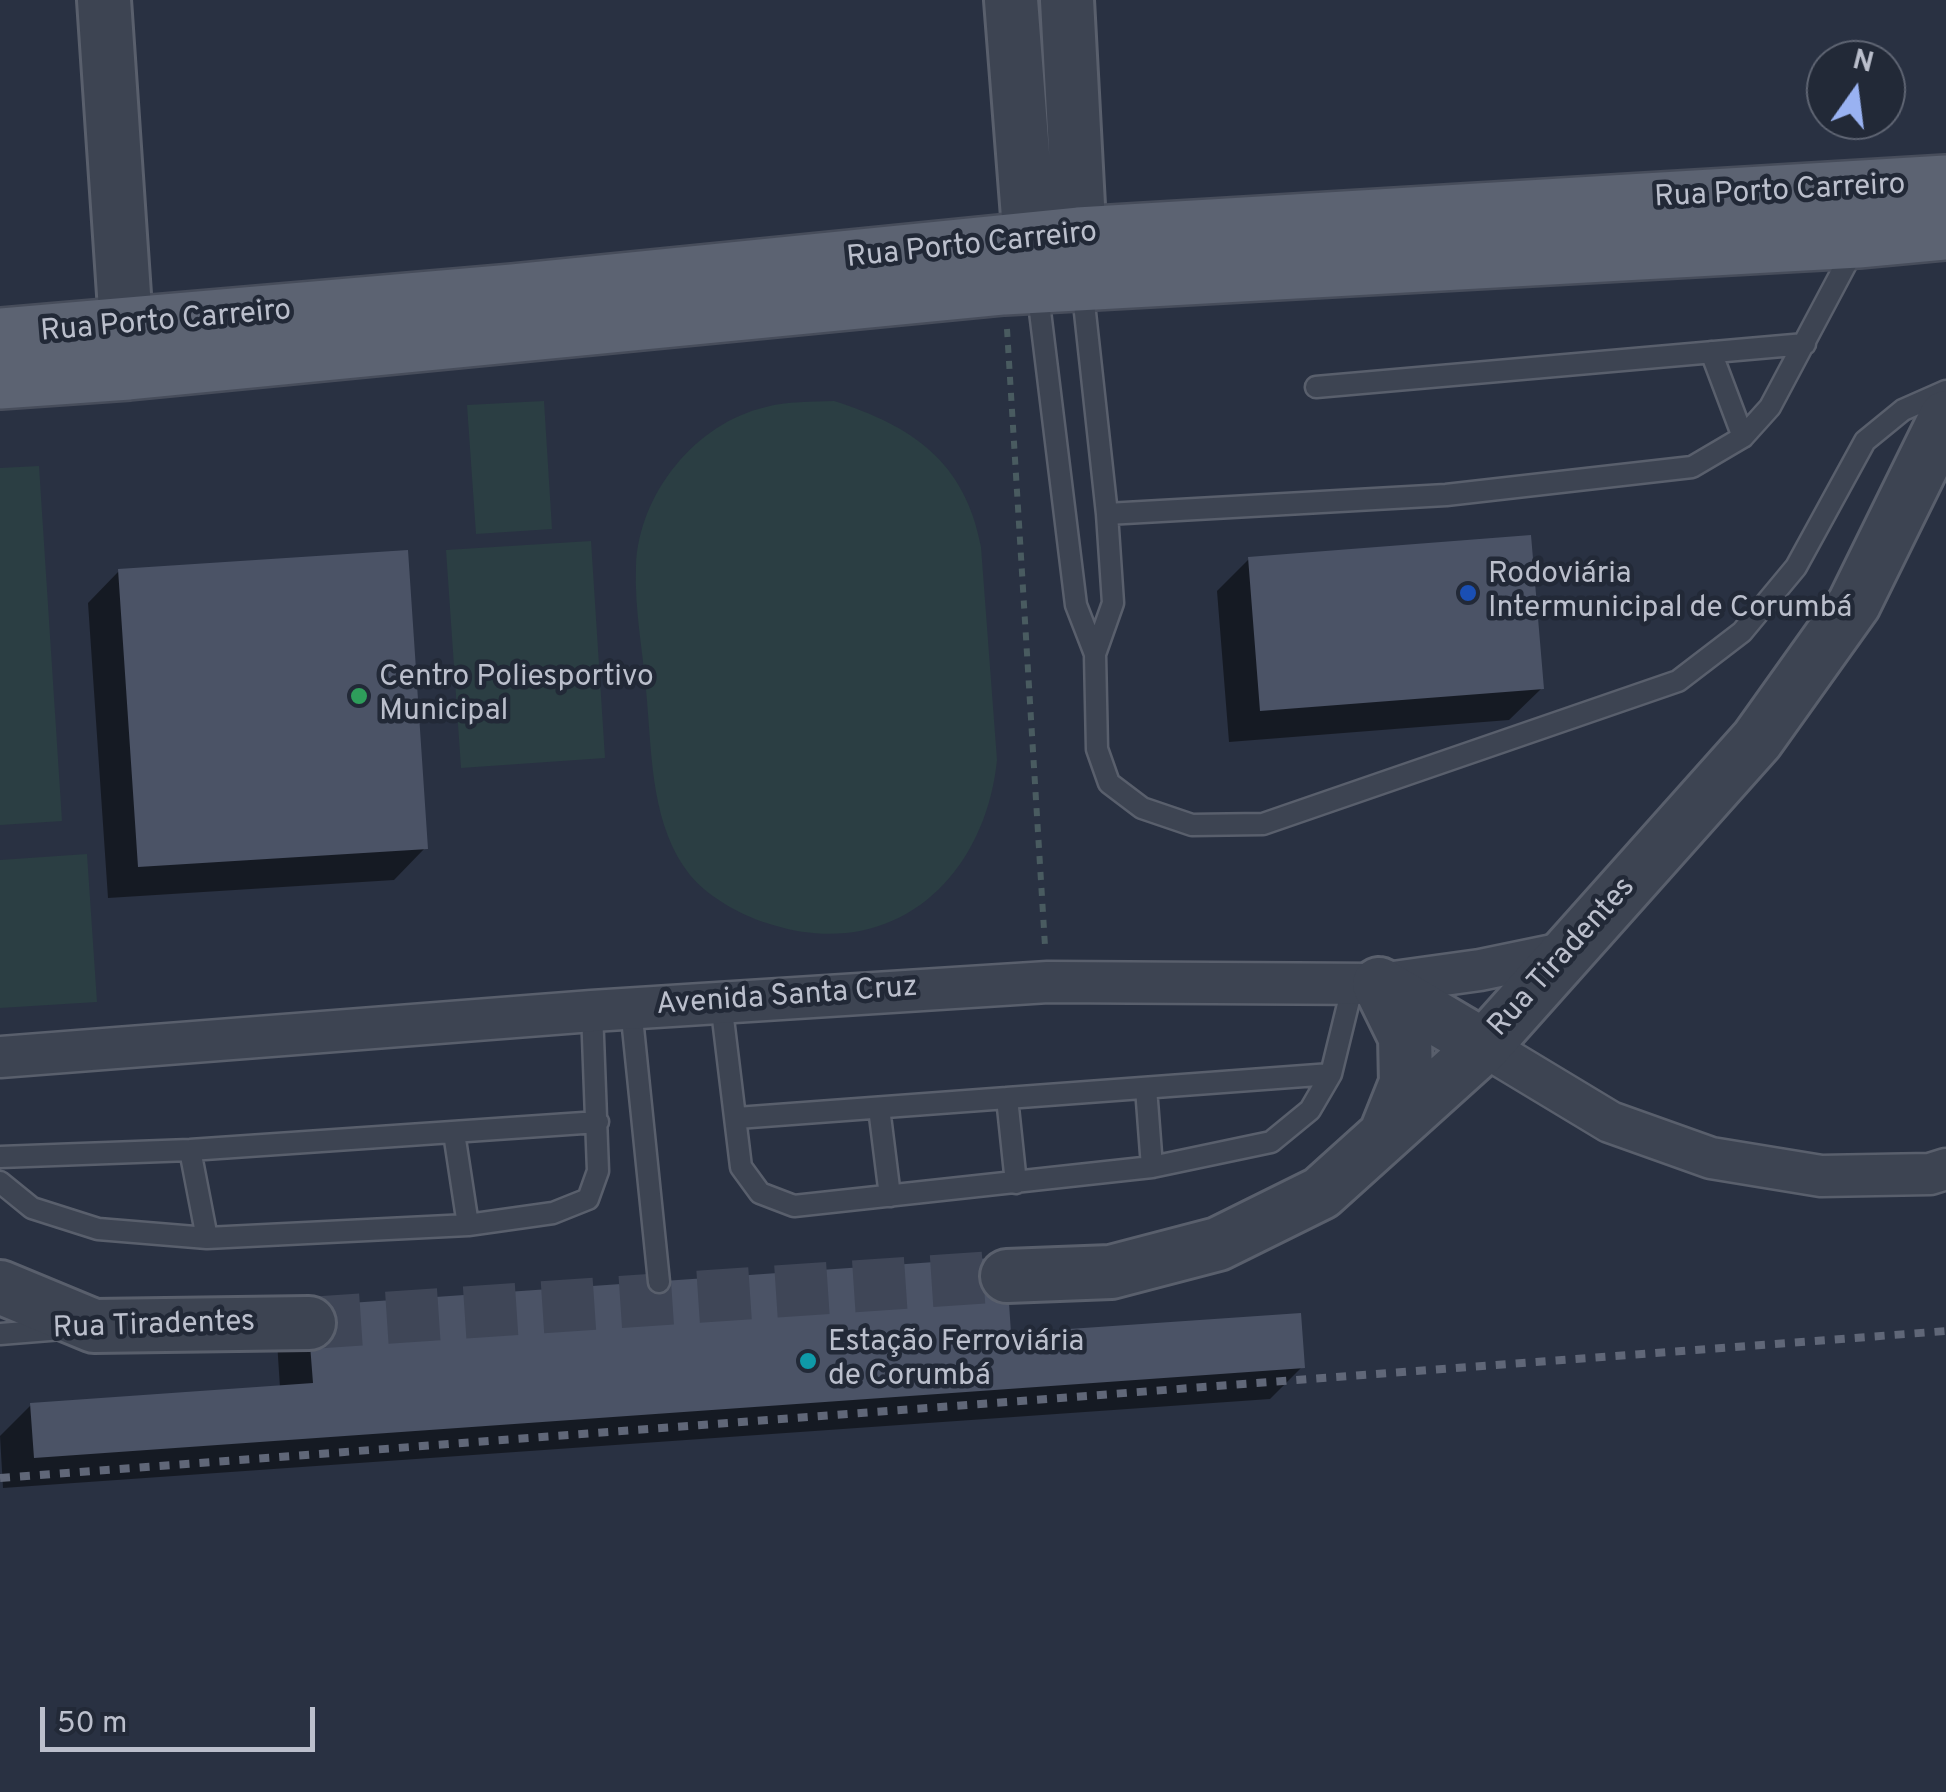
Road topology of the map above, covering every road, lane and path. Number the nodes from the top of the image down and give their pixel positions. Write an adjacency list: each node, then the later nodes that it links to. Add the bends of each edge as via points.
1 (104, 0): 10 (street)
2 (1011, 0): 7 (street)
3 (1067, 0): 7 (street)
4 (1946, 183): 7 (main road, Rua Porto Carreiro)
5 (1946, 232): 6 (main road, Rua Porto Carreiro)
6 (1858, 240): 7 (main road, Rua Porto Carreiro); 9 (lane)
7 (1046, 266): 10 (main road, Rua Porto Carreiro); 17 (lane); 18 (lane, via 1076,605); 20 (path)
8 (0, 336): 10 (main road, Rua Porto Carreiro)
9 (1804, 344): 11 (lane); 16 (lane, via 1770,408)
10 (129, 349): 12 (main road, Rua Porto Carreiro)
11 (1711, 352): 13 (lane); 16 (lane)
12 (0, 381)
13 (1316, 387)
14 (1946, 391): 18 (lane, via 1903,410 1866,441 1796,568 1742,632 1678,680 1263,824 1192,825 1142,808 1109,783 1097,749)
15 (1946, 417): 19 (street, Rua Tiradentes, via 1854,604 1757,740)
16 (1743, 437): 17 (lane, via 1692,468 1446,495)
17 (1107, 514): 18 (lane, via 1113,603)
18 (1096, 654)
19 (1572, 950): 21 (street, Avenida Santa Cruz); 24 (street, Rua Tiradentes)
20 (1048, 982): 21 (street, Avenida Santa Cruz); 22 (street, Avenida Santa Cruz)
21 (1366, 984): 24 (street); 26 (lane); 33 (street, via 1405,1037 1406,1083)
22 (720, 1002): 23 (street, Avenida Santa Cruz); 30 (lane)
23 (611, 1009): 25 (street, Avenida Santa Cruz); 31 (lane); 44 (lane)
24 (1484, 1046): 33 (street, Rua Tiradentes); 37 (street, via 1610,1122 1710,1158 1821,1176)
25 (0, 1057)
26 (1331, 1074): 27 (lane); 36 (lane, via 1310,1110 1271,1142)
27 (1146, 1088): 28 (lane); 36 (lane)
28 (1007, 1098): 29 (lane); 39 (lane)
29 (879, 1108): 30 (lane); 40 (lane)
30 (737, 1118): 40 (lane, via 741,1168 760,1193 794,1206)
31 (598, 1122): 32 (lane); 41 (lane, via 598,1171 588,1199 552,1213)
32 (454, 1134): 34 (lane); 41 (lane)
33 (1386, 1134): 43 (street, Rua Tiradentes, via 1321,1193 1218,1244 1111,1272)
34 (190, 1150): 35 (lane); 42 (lane)
35 (0, 1158)
36 (1152, 1168): 39 (lane)
37 (1946, 1169)
38 (0, 1182): 42 (lane, via 32,1208 98,1229)
39 (1016, 1184): 40 (lane)
40 (890, 1196)
41 (468, 1225): 42 (lane)
42 (207, 1238)
43 (1007, 1276)
44 (658, 1282)
45 (0, 1287): 47 (street)
46 (308, 1323): 47 (street, Rua Tiradentes)
47 (94, 1326): 48 (lane, Rua Tiradentes)
48 (0, 1334)

